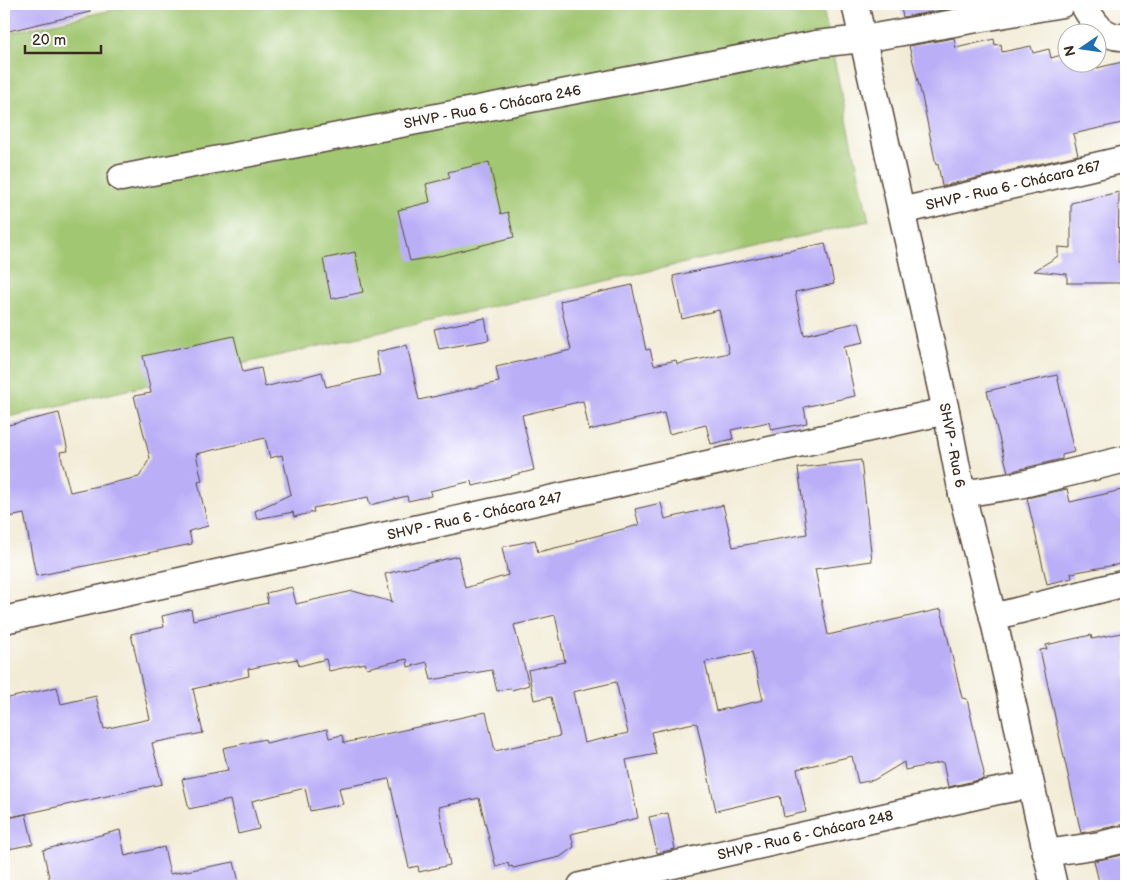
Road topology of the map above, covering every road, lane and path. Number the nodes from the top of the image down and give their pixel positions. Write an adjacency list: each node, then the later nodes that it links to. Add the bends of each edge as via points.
1 (855, 4): 5 (street, SHVP - Rua 6)
2 (1062, 4): 5 (street)
3 (1083, 4): 4 (street, via 1098,28 1108,35)
4 (1126, 37)
5 (863, 39): 7 (street, SHVP - Rua 6 - Chácara 246, via 816,44); 8 (street, SHVP - Rua 6)
6 (1126, 160): 8 (street, SHVP - Rua 6 - Chácara 267)
7 (121, 178)
8 (901, 211): 9 (street, SHVP - Rua 6)
9 (946, 411): 11 (street, SHVP - Rua 6); 14 (street, SHVP - Rua 6 - Chácara 247)
10 (1126, 459): 11 (street, via 1018,485)
11 (962, 494): 13 (street, SHVP - Rua 6)
12 (1126, 583): 13 (street)
13 (992, 617): 15 (street, SHVP - Rua 6)
14 (4, 620)
15 (1030, 785): 17 (street, SHVP - Rua 6); 18 (street, SHVP - Rua 6 - Chácara 248)
16 (1126, 839): 17 (street)
17 (1046, 853): 19 (street, SHVP - Rua 6)
18 (581, 886)
19 (1054, 886)

